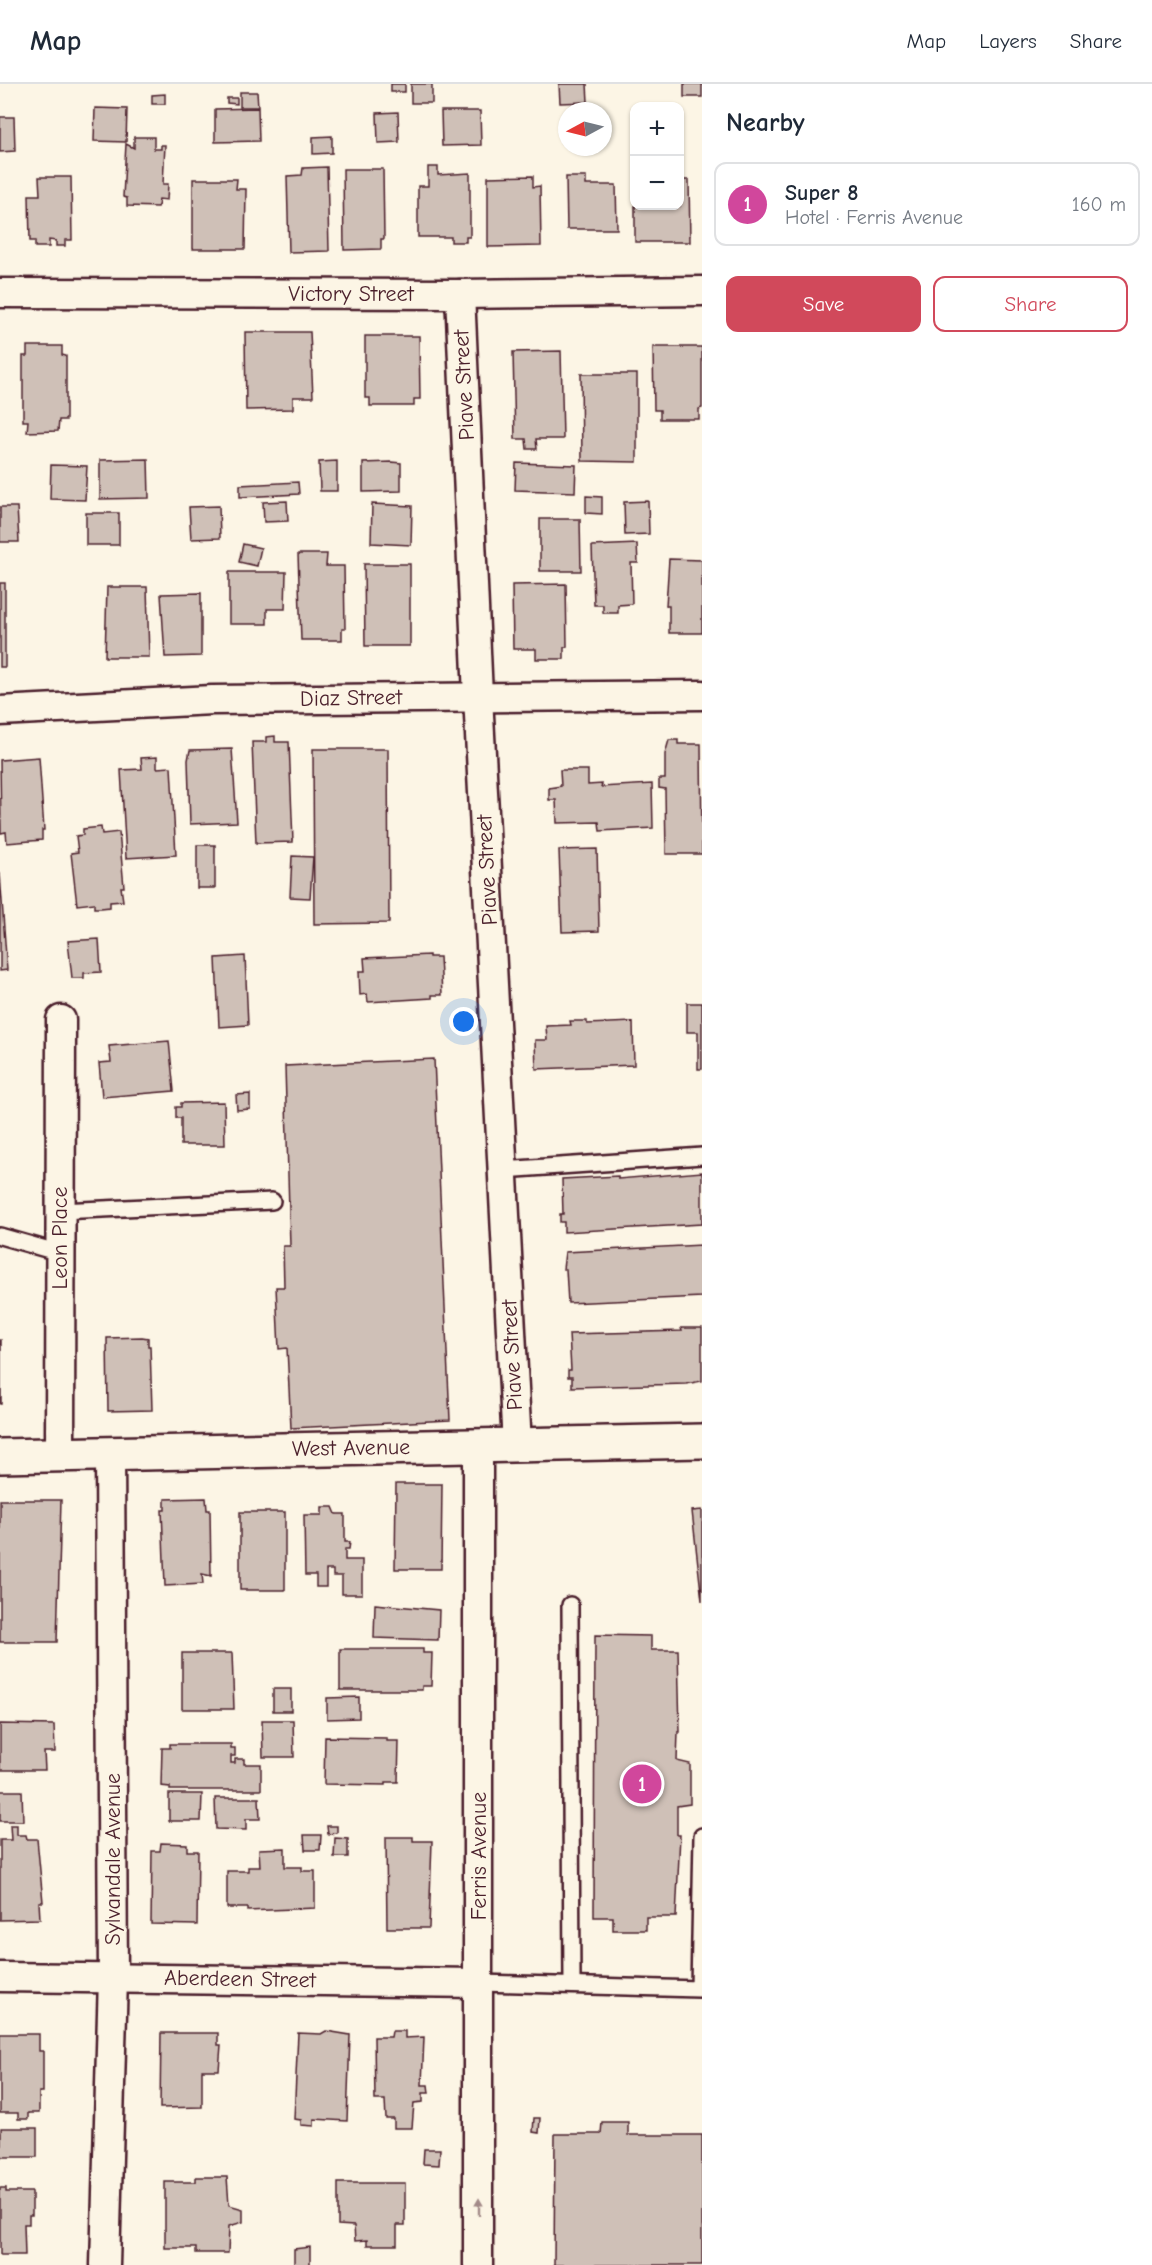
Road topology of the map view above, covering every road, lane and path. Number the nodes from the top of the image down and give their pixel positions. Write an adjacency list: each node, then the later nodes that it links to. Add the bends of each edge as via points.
1 (702, 291): 3 (street, Victory Street)
2 (0, 294): 3 (street, Victory Street)
3 (460, 294): 5 (street, Piave Street)
4 (702, 695): 5 (street, Diaz Street)
5 (478, 696): 6 (street, Diaz Street, via 212,700); 9 (street, Piave Street)
6 (0, 711)
7 (61, 1020): 11 (street, Leon Place)
8 (702, 1156): 9 (lane)
9 (503, 1170): 16 (street, Piave Street)
10 (272, 1201): 11 (lane)
11 (60, 1211): 13 (street, Leon Place)
12 (0, 1236): 13 (lane)
13 (60, 1253): 18 (street, Leon Place)
14 (702, 1442): 16 (main road, West Avenue)
15 (478, 1446): 16 (main road, West Avenue); 17 (main road, West Avenue); 24 (street, Ferris Avenue)
16 (517, 1446)
17 (110, 1452): 18 (main road, West Avenue); 23 (street, Sylvandale Avenue)
18 (60, 1455): 19 (main road, West Avenue)
19 (0, 1456)
20 (570, 1605): 25 (lane)
21 (702, 1836): 25 (lane, via 699,1989)
22 (0, 1977): 23 (street, Aberdeen Street)
23 (113, 1977): 24 (street, Aberdeen Street); 26 (street, Sylvandale Avenue)
24 (479, 1983): 25 (lane); 27 (street, Ferris Avenue, one-way to 24)
25 (572, 1985)
26 (105, 2265)
27 (478, 2265)

